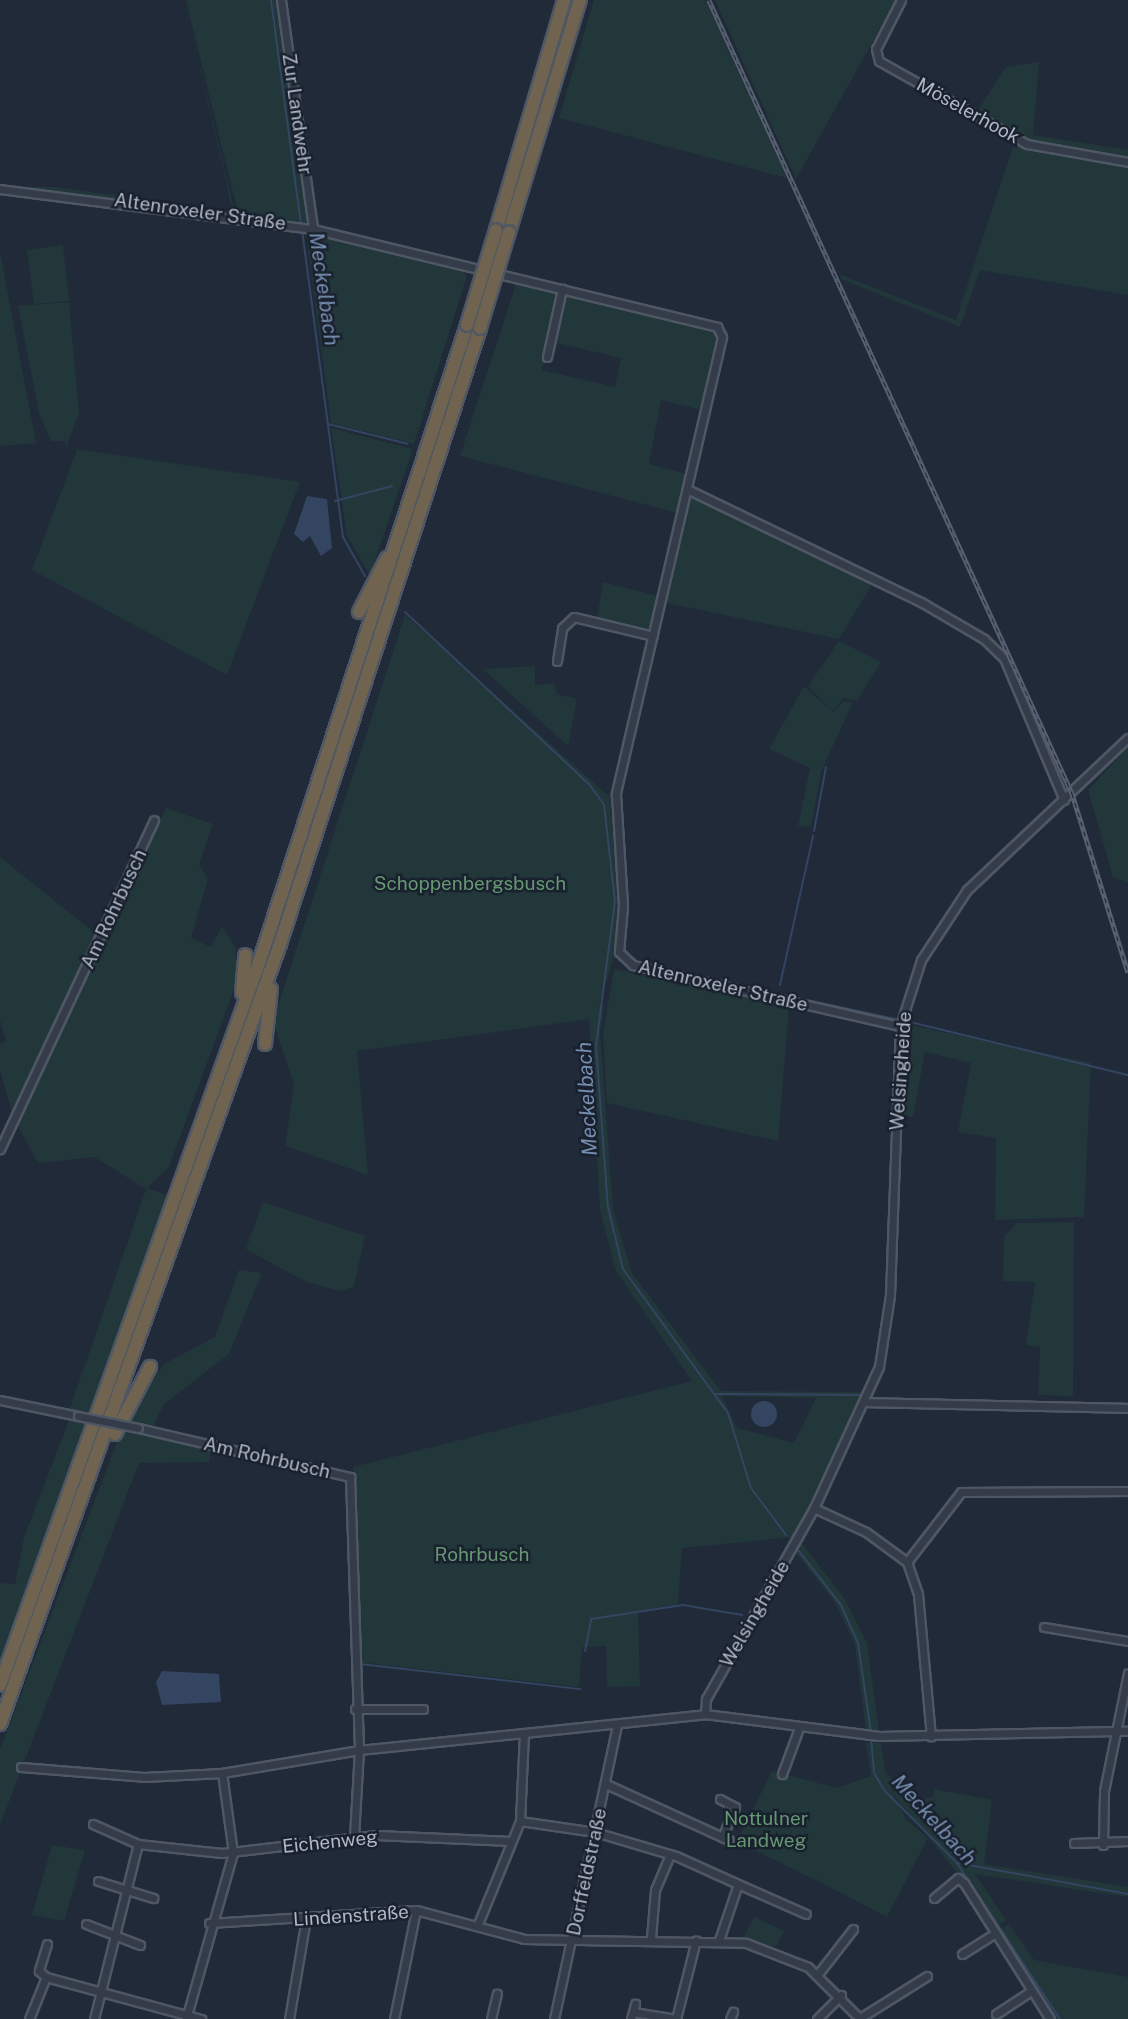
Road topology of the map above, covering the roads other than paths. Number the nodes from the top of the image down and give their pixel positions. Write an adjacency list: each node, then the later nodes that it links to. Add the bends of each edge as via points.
1 (281, 0): 7 (street, Zur Landwehr)
2 (564, 0): 11 (highway, bridge)
3 (580, 0): 18 (highway, bridge, via 480,328)
4 (901, 0): 5 (street, Möselerhook, via 876,49 879,61 1027,144)
5 (1128, 162)
6 (0, 189): 7 (street, Altenroxeler Straße)
7 (310, 228): 8 (street, Altenroxeler Straße)
8 (562, 289): 9 (street); 10 (street, Altenroxeler Straße, via 717,327 722,337)
9 (547, 357)
10 (687, 489): 13 (street, Altenroxeler Straße); 16 (street, via 921,601 985,639 1004,658)
11 (404, 523): 12 (highway); 21 (highway)
12 (359, 612)
13 (653, 636): 14 (street, via 574,617 562,628); 20 (street, Altenroxeler Straße, via 616,794 621,957 633,965)
14 (558, 662)
15 (1128, 738): 16 (street, Welsingheide)
16 (1064, 800): 20 (street, Welsingheide, via 950,911 921,960)
17 (154, 820): 23 (street, Am Rohrbusch)
18 (280, 944): 22 (highway); 28 (highway)
19 (246, 955): 21 (highway)
20 (900, 1026): 26 (street, Welsingheide, via 888,1326)
21 (232, 1042): 35 (highway)
22 (265, 1044)
23 (0, 1149)
24 (150, 1367): 28 (highway)
25 (0, 1400): 36 (street, Am Rohrbusch, bridge, via 350,1478)
26 (866, 1402): 27 (street); 30 (street, Welsingheide)
27 (1128, 1408)
28 (96, 1471): 39 (highway)
29 (1128, 1491): 31 (street, via 961,1492)
30 (814, 1507): 31 (street, via 866,1532); 38 (street, Welsingheide, via 706,1699)
31 (907, 1562): 45 (street, via 918,1594)
32 (1044, 1627): 33 (street)
33 (1128, 1641)
34 (1128, 1673): 43 (street)
35 (0, 1685)
36 (355, 1709): 37 (street); 46 (street, Am Rohrbusch)
37 (424, 1709)
38 (705, 1714): 40 (street); 41 (street)
39 (0, 1724)
40 (617, 1724): 44 (street); 50 (street, Dorffeldstraße)
41 (799, 1728): 45 (street); 49 (street)
42 (1128, 1731): 43 (street)
43 (1115, 1732): 45 (street); 60 (street, via 1100,1818)
44 (524, 1734): 46 (street); 52 (street)
45 (931, 1736)
46 (359, 1750): 48 (street); 55 (street, Am Rohrbusch)
47 (21, 1767): 48 (street, via 144,1777)
48 (222, 1773): 61 (street)
49 (782, 1773)
50 (606, 1784): 51 (street, via 725,1838 735,1807); 54 (street, Dorffeldstraße)
51 (720, 1799)
52 (520, 1821): 54 (street); 57 (street)
53 (93, 1824): 59 (street, Eichenweg)
54 (595, 1832): 62 (street); 76 (street, Dorffeldstraße)
55 (354, 1838): 57 (street, Eichenweg); 61 (street, Eichenweg)
56 (1128, 1841): 60 (street)
57 (511, 1842): 73 (street)
58 (1074, 1843): 60 (street)
59 (138, 1844): 61 (street, Eichenweg); 65 (street)
60 (1103, 1845)
61 (233, 1853): 71 (street)
62 (670, 1854): 64 (street); 78 (street, via 655,1890)
63 (98, 1881): 65 (street)
64 (738, 1884): 69 (street); 80 (street)
65 (124, 1890): 66 (street); 77 (street)
66 (153, 1898)
67 (934, 1898): 75 (street, via 958,1878)
68 (416, 1910): 70 (street, Lindenstraße); 73 (street, Lindenstraße); 100 (street)
69 (806, 1914)
70 (306, 1919): 71 (street, Lindenstraße); 99 (street)
71 (209, 1923): 94 (street)
72 (86, 1924): 77 (street)
73 (478, 1924): 76 (street, Lindenstraße, via 524,1939)
74 (852, 1929): 84 (street)
75 (995, 1933): 83 (street); 87 (street)
76 (573, 1935): 78 (street, Lindenstraße); 102 (street, Dorffeldstraße)
77 (116, 1936): 82 (street); 88 (street)
78 (651, 1938): 79 (street, Lindenstraße)
79 (696, 1940): 80 (street, Lindenstraße); 103 (street)
80 (719, 1940): 84 (street, Lindenstraße, via 766,1948)
81 (47, 1944): 86 (street, via 39,1971)
82 (139, 1945)
83 (962, 1954)
84 (818, 1974): 90 (street, Lindenstraße)
85 (927, 1976): 95 (street)
86 (46, 1977): 88 (street); 96 (street)
87 (1031, 1991): 92 (street); 105 (street)
88 (102, 1994): 94 (street); 97 (street)
89 (498, 1994): 101 (street)
90 (841, 1994): 95 (street, Lindenstraße); 104 (street)
91 (635, 2004): 93 (street)
92 (996, 2014)
93 (632, 2016): 103 (street)
94 (186, 2018): 98 (street)
95 (860, 2018)
96 (29, 2019)
97 (94, 2019)
98 (201, 2019)
99 (289, 2019)
100 (394, 2019)
101 (491, 2019)
102 (554, 2019)
103 (676, 2019)
104 (817, 2019)
105 (1050, 2019)

